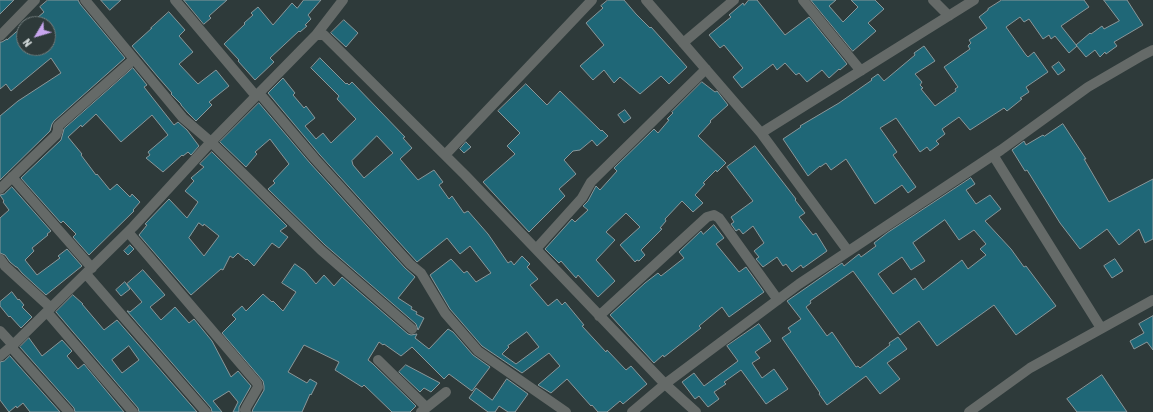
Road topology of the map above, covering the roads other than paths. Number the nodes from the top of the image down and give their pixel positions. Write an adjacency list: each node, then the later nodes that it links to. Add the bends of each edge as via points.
1 (35, 0): 13 (street)
2 (85, 0): 16 (street)
3 (175, 0): 19 (street)
4 (343, 0): 12 (street)
5 (592, 0): 22 (street)
6 (646, 0): 14 (street)
7 (734, 0): 14 (street)
8 (803, 0): 18 (street)
9 (933, 0): 11 (street)
10 (974, 0): 11 (street)
11 (949, 16): 18 (street)
12 (316, 34): 19 (street); 22 (street, via 324,36)
13 (0, 36)
14 (683, 43): 17 (street)
15 (1153, 50): 23 (street, via 1088,87)
16 (134, 59): 21 (street, via 183,118); 24 (street, via 58,126 56,135)
17 (706, 69): 20 (street); 27 (street, via 590,182 582,198)
18 (861, 71): 20 (street)
19 (257, 94): 21 (street); 48 (street, via 410,264 421,273 445,313 478,351)
20 (761, 133): 28 (street)
21 (211, 142): 26 (street); 36 (street, via 321,250)
22 (445, 155): 27 (street)
23 (993, 155): 28 (street); 35 (street)
24 (12, 178): 25 (street); 30 (street)
25 (0, 190)
26 (128, 232): 30 (street); 47 (street, via 257,383 258,387 246,406)
27 (536, 249): 34 (street)
28 (848, 251): 31 (street)
29 (0, 259): 33 (street)
30 (89, 271): 33 (street); 46 (street)
31 (778, 300): 34 (street, via 714,215 707,217); 41 (street)
32 (1153, 300): 35 (street)
33 (49, 310): 38 (street); 45 (street)
34 (600, 316): 41 (street)
35 (1101, 328): 51 (street, via 1030,368)
36 (412, 329)
37 (0, 331): 38 (street)
38 (12, 346): 39 (street); 44 (street)
39 (0, 356)
40 (378, 360): 43 (street)
41 (665, 384): 49 (street); 50 (street)
42 (446, 392): 43 (street)
43 (424, 410)
44 (69, 412)
45 (133, 412)
46 (206, 412)
47 (246, 412)
48 (566, 412)
49 (632, 412)
50 (696, 412)
51 (970, 412)

